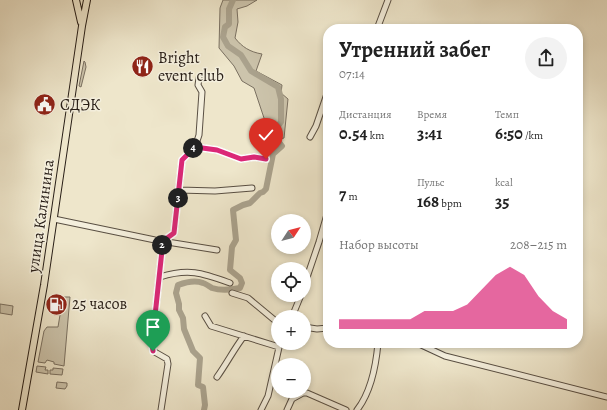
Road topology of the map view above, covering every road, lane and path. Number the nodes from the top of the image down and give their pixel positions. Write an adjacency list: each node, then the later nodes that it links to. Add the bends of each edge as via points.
1 (76, 0): 6 (main road)
2 (82, 0): 6 (main road, улица Калинина)
3 (86, 0): 6 (main road, улица Калинина)
4 (388, 0): 5 (street)
5 (379, 24)
6 (82, 26): 14 (main road, улица Калинина)
7 (199, 78): 10 (street, via 198,85 202,92 199,135)
8 (323, 109): 9 (street)
9 (310, 137)
10 (195, 147): 11 (street, via 217,150 241,159); 13 (street, via 182,160)
11 (266, 159)
12 (252, 188): 13 (street)
13 (179, 190): 16 (street, via 174,233)
14 (54, 219): 16 (street); 35 (main road, улица Калинина)
15 (323, 228): 18 (street)
16 (163, 241): 17 (street); 19 (street)
17 (217, 250)
18 (311, 265)
19 (160, 277): 20 (street, via 186,271); 36 (street, via 152,344 153,351 167,359 168,364)
20 (230, 282)
21 (232, 293): 23 (street, via 248,298)
22 (205, 316): 26 (street, via 211,326)
23 (271, 317)
24 (311, 328): 25 (street)
25 (323, 328)
26 (244, 336): 27 (street); 30 (street)
27 (271, 343)
28 (377, 348): 40 (street, via 370,384)
29 (428, 348): 33 (street, via 446,356)
30 (217, 377)
31 (271, 387): 37 (street)
32 (311, 395): 39 (street)
33 (607, 397)
34 (292, 398): 38 (street)
35 (22, 410)
36 (162, 410)
37 (261, 410)
38 (287, 410)
39 (346, 410)
40 (357, 410)

